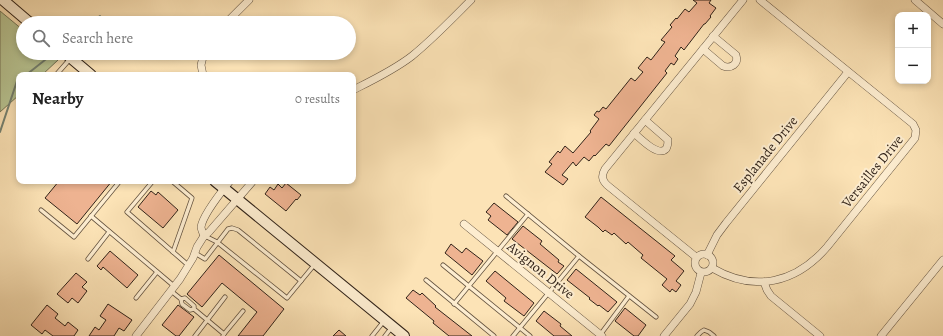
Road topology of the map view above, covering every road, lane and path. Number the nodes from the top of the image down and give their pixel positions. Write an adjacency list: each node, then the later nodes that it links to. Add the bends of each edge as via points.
1 (3, 0): 7 (main road)
2 (249, 0): 8 (street)
3 (471, 0): 19 (street, via 412,56)
4 (760, 0): 18 (street, Versailles Drive)
5 (915, 0): 9 (street)
6 (738, 2): 10 (street)
7 (22, 16)
8 (233, 16)
9 (943, 24)
10 (714, 36): 11 (street); 11 (street, via 736,55 734,65 723,66)
11 (703, 49): 20 (street)
12 (65, 60): 15 (lane)
13 (74, 60): 16 (main road)
14 (202, 60): 17 (street)
15 (58, 72)
16 (88, 72)
17 (202, 72)
18 (848, 72): 39 (street, Esplanade Drive, via 717,234); 52 (street, Versailles Drive, via 913,124 916,130 915,138 812,262 787,277)
19 (356, 88)
20 (645, 120): 21 (street); 21 (street, via 668,140 666,149 660,152 655,150)
21 (634, 133): 41 (street, via 605,169 603,181)
22 (118, 184): 31 (lane)
23 (150, 184): 37 (lane, via 127,212)
24 (176, 184): 37 (lane, via 192,198)
25 (250, 184): 28 (street)
26 (227, 185): 28 (main road); 34 (street, via 204,219 201,227)
27 (506, 196): 30 (lane)
28 (237, 200): 34 (street); 44 (main road)
29 (41, 210): 31 (lane, via 74,237)
30 (528, 214): 36 (lane); 40 (lane)
31 (91, 216): 33 (lane)
32 (464, 224): 36 (street, Avignon Drive)
33 (109, 232): 42 (lane); 48 (lane)
34 (204, 236): 35 (lane); 38 (street)
35 (217, 242): 38 (lane, via 205,259); 51 (lane, via 228,229 238,230); 51 (lane, via 287,298)
36 (498, 251): 53 (lane); 55 (street, Avignon Drive)
37 (173, 252): 45 (lane)
38 (195, 253): 45 (street)
39 (707, 255): 41 (street); 47 (street, via 713,261)
40 (579, 256): 55 (lane); 56 (lane)
41 (696, 257): 49 (street, via 694,266)
42 (88, 259)
43 (943, 260): 81 (street)
44 (316, 264): 51 (lane); 65 (main road)
45 (189, 265): 54 (street)
46 (443, 265): 53 (lane)
47 (712, 268): 49 (street, via 707,272); 52 (street, Versailles Drive, via 734,278)
48 (157, 272): 54 (lane); 58 (lane)
49 (701, 272): 77 (street, via 690,304)
50 (426, 280): 60 (lane)
51 (301, 281)
52 (764, 282): 80 (street, via 771,296)
53 (469, 286): 60 (lane); 66 (lane)
54 (173, 288): 59 (lane); 69 (street)
55 (549, 293): 66 (lane); 68 (street, Avignon Drive)
56 (629, 296): 63 (lane); 68 (lane)
57 (225, 297): 64 (lane)
58 (136, 298)
59 (181, 299): 61 (lane, via 185,298); 61 (lane, via 182,304 190,310)
60 (454, 304): 74 (lane)
61 (194, 309): 64 (lane)
62 (243, 311): 67 (lane)
63 (656, 317)
64 (207, 320): 67 (lane); 70 (lane)
65 (389, 324): 71 (lane); 72 (lane); 73 (main road)
66 (520, 328): 75 (lane); 76 (lane)
67 (224, 335)
68 (600, 335)
69 (136, 336)
70 (195, 336)
71 (372, 336)
72 (385, 336)
73 (404, 336)
74 (494, 336)
75 (513, 336)
76 (530, 336)
77 (664, 336)
78 (697, 336): 79 (lane, via 704,330)
79 (714, 336)
80 (820, 336)
81 (881, 336)

